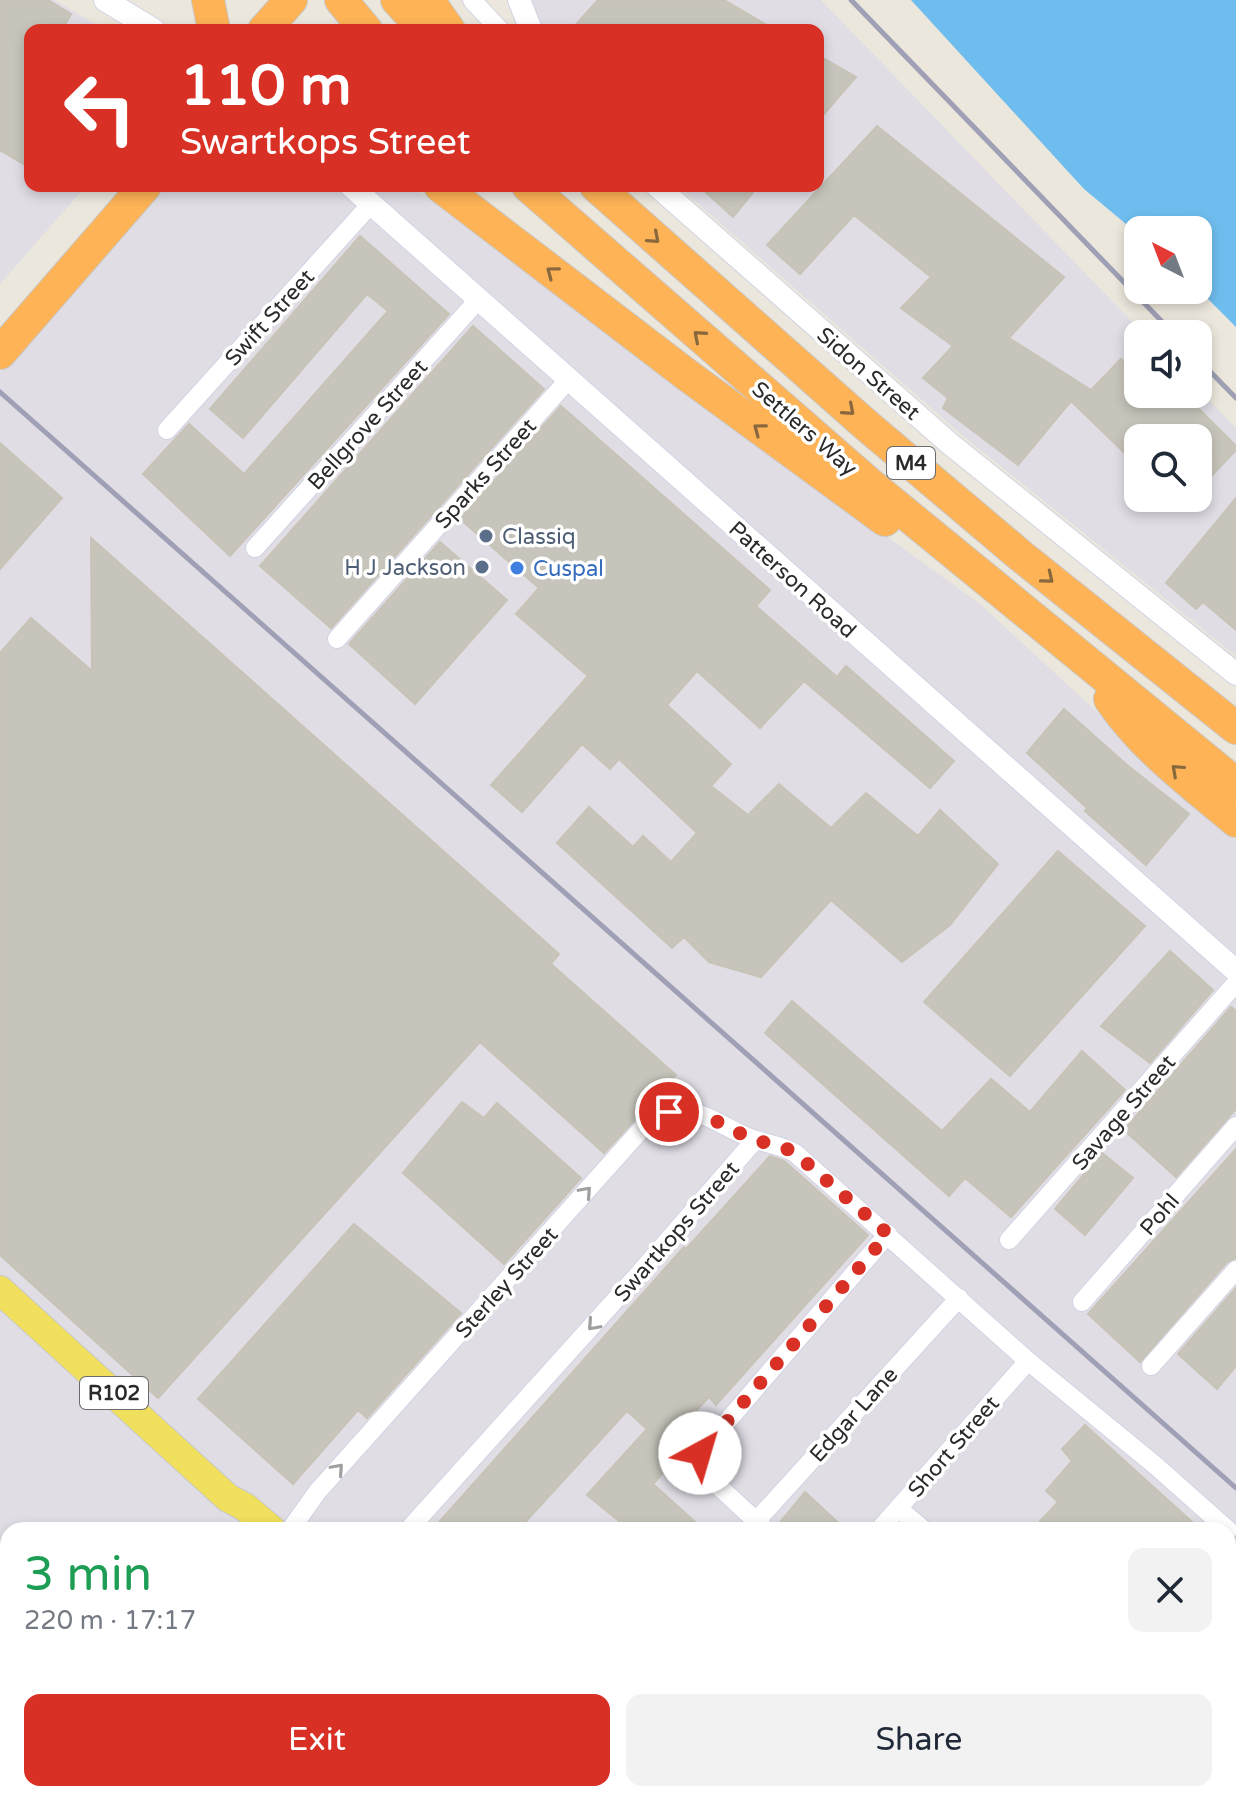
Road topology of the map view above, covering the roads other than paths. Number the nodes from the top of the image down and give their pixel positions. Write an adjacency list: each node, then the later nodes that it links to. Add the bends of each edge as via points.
1 (105, 0): 9 (street)
2 (291, 0): 10 (highway)
3 (303, 0): 11 (highway)
4 (341, 0): 12 (highway)
5 (397, 0): 13 (highway)
6 (428, 0): 14 (highway)
7 (472, 0): 15 (street)
8 (519, 0): 16 (street)
9 (144, 24)
10 (269, 24)
11 (282, 24)
12 (361, 24)
13 (419, 24)
14 (445, 24)
15 (494, 24)
16 (529, 24)
17 (115, 192): 26 (highway)
18 (140, 192): 27 (highway)
19 (358, 192): 24 (street, Patterson Road)
20 (448, 192): 31 (highway, one-way to 20, via 988,602)
21 (535, 192): 31 (highway, Settlers Way / M4, one-way to 21, via 872,486)
22 (603, 192): 35 (highway, Settlers Way / M4, one-way to 35, via 866,425)
23 (664, 192): 34 (street, Sidon Street, via 949,443)
24 (371, 204): 25 (street, Patterson Road); 29 (street, Swift Street)
25 (479, 299): 28 (street, Patterson Road); 30 (street, Bellgrove Street)
26 (0, 322)
27 (0, 353)
28 (569, 379): 32 (street, Sparks Street); 38 (street, Patterson Road)
29 (167, 430)
30 (255, 548)
31 (1029, 613): 33 (highway, Settlers Way / M4)
32 (337, 639)
33 (1079, 658): 36 (highway, Settlers Way / M4); 37 (highway, one-way to 33, via 1133,730)
34 (1236, 674)
35 (1236, 728)
36 (1236, 784)
37 (1236, 821)
38 (1236, 971)
39 (1236, 983): 43 (street, Savage Street)
40 (1236, 1126): 47 (street, Pohl)
41 (755, 1140): 42 (street, Swartkops Street, via 795,1153); 54 (street, Sterley Street, one-way to 41, via 647,1123 677,1110); 55 (street, Swartkops Street, one-way to 55)
42 (888, 1234): 46 (street, Swartkops Street); 56 (street, via 700,1453 701,1470)
43 (1009, 1240)
44 (1236, 1270): 49 (street)
45 (0, 1290): 50 (main road, R102)
46 (959, 1298): 48 (street, Swartkops Street); 57 (street, Edgar Lane)
47 (1082, 1302)
48 (1028, 1361): 51 (street, Short Street); 60 (street, Swartkops Street)
49 (1151, 1366)
50 (228, 1498): 52 (main road, R102); 53 (main road, R102)
51 (898, 1508): 58 (street, Short Street); 59 (street)
52 (240, 1522)
53 (263, 1522)
54 (295, 1522)
55 (415, 1522)
56 (751, 1522)
57 (760, 1522)
58 (886, 1522)
59 (915, 1522)
60 (1219, 1522)

